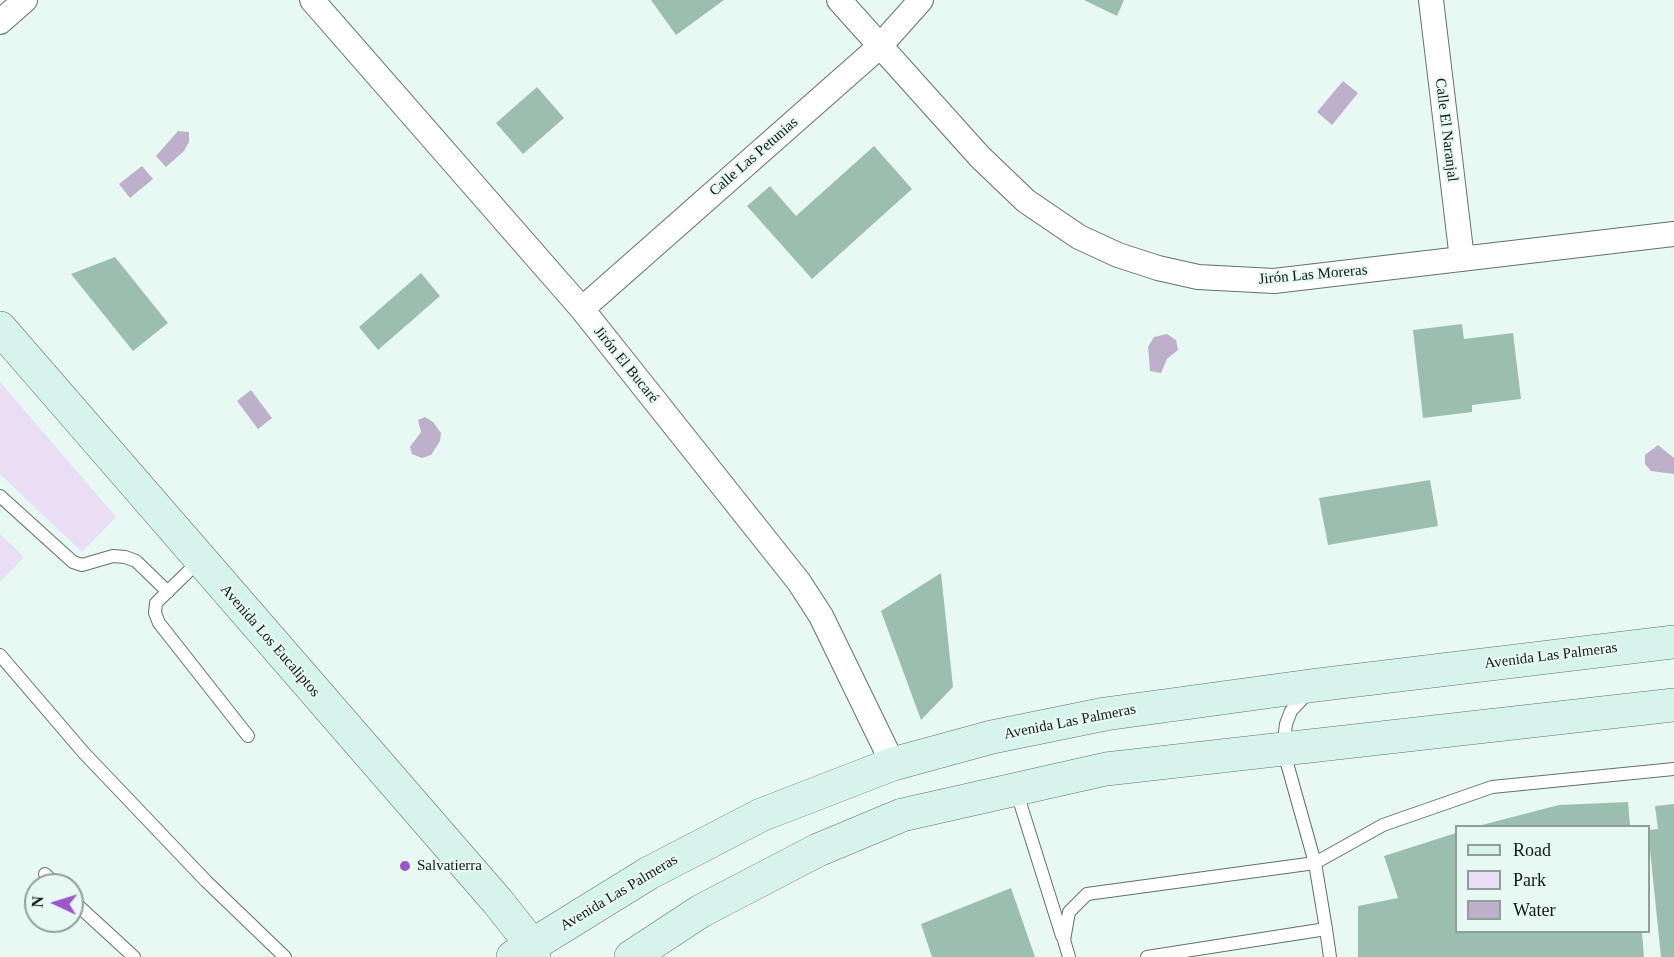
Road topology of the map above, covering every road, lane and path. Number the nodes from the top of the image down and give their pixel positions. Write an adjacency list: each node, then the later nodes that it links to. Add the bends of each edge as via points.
1 (25, 0): 6 (street)
2 (312, 0): 10 (street, Jirón El Bucaré)
3 (839, 0): 7 (street, Jirón Las Moreras)
4 (921, 0): 7 (street, Calle Las Petunias)
5 (1431, 0): 9 (street, Calle El Naranjal)
6 (0, 22)
7 (879, 47): 9 (street, Jirón Las Moreras, via 1026,201 1079,237 1118,255 1198,277 1246,281 1311,278); 10 (street, Calle Las Petunias)
8 (1674, 234): 9 (street, Jirón Las Moreras)
9 (1462, 259)
10 (582, 309): 21 (street, Jirón El Bucaré, via 799,582 821,616)
11 (0, 328): 13 (main road, Avenida Los Eucaliptos)
12 (0, 496): 14 (lane, via 73,562 82,565 113,556 125,557 136,561)
13 (200, 560): 14 (lane); 28 (main road, Avenida Los Eucaliptos)
14 (168, 592): 19 (lane, via 156,603 154,613 159,623)
15 (1674, 642): 17 (main road, Avenida Las Palmeras)
16 (0, 656): 30 (lane, via 84,753)
17 (1317, 685): 20 (lane, via 1291,711); 21 (main road, Avenida Las Palmeras, via 1105,714 992,737)
18 (1674, 705): 20 (main road)
19 (248, 736)
20 (1283, 749): 23 (main road, via 1107,769); 24 (lane)
21 (893, 764): 28 (main road, Avenida Las Palmeras, via 816,792 705,843 649,873)
22 (1674, 769): 24 (lane, via 1492,787 1383,825)
23 (1015, 789): 27 (lane); 31 (main road, via 902,815 818,850 701,912)
24 (1315, 863): 26 (lane); 27 (lane, via 1087,894 1069,912)
25 (84, 911): 29 (lane)
26 (1326, 928): 33 (lane); 34 (lane)
27 (1064, 940): 32 (lane)
28 (526, 953)
29 (134, 957)
30 (285, 957)
31 (630, 957)
32 (1069, 957)
33 (1147, 957)
34 (1330, 957)

